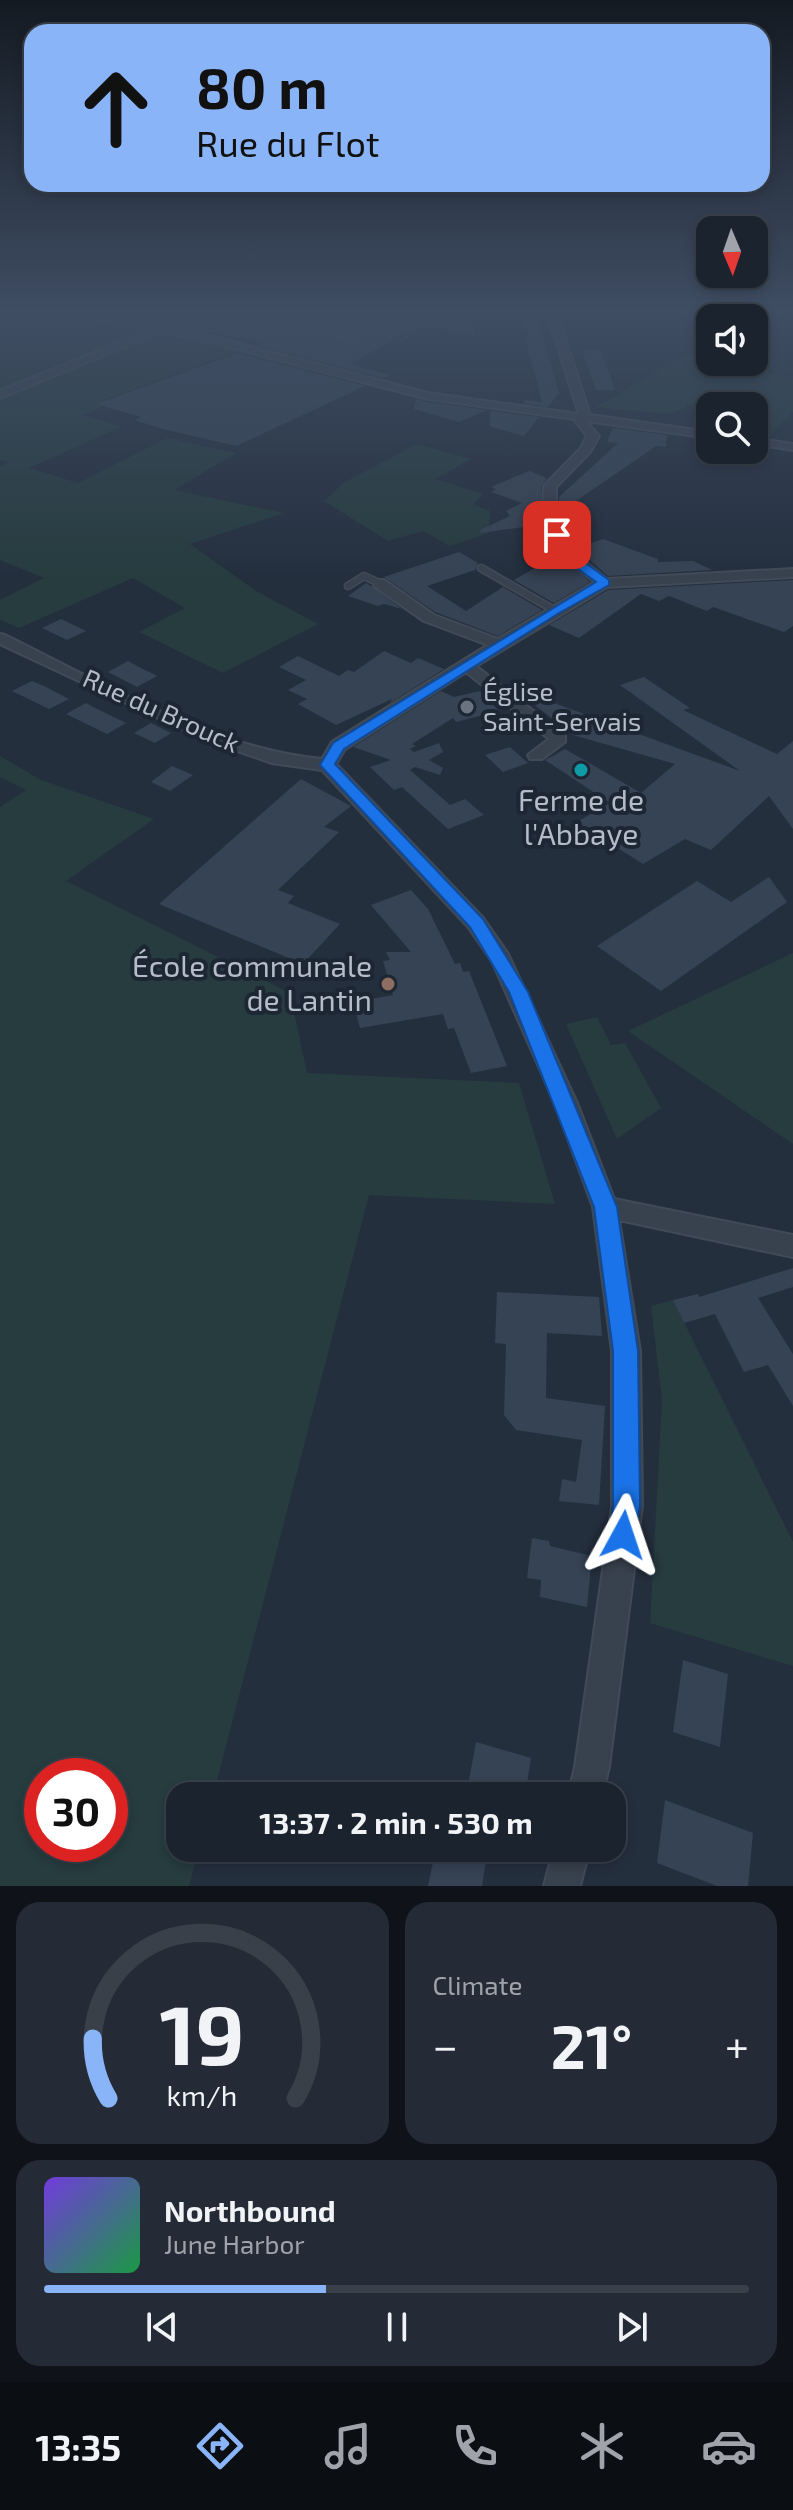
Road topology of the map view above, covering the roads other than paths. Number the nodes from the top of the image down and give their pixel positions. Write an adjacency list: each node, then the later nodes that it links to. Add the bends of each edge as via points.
1 (462, 401): 3 (street)
2 (580, 401): 3 (street, via 585,416)
3 (578, 418): 4 (street); 10 (street, via 593,436 550,486 547,515 567,555)
4 (696, 433)
5 (768, 443): 6 (street)
6 (793, 447)
7 (481, 568): 12 (lane)
8 (793, 573): 10 (street)
9 (379, 583): 11 (lane, via 364,576); 14 (street, via 429,618)
10 (604, 583): 12 (street)
11 (348, 586)
12 (554, 610): 14 (street)
13 (0, 638): 17 (street, Rue du Brouck, via 245,747 280,760)
14 (499, 644): 15 (street)
15 (466, 665): 16 (street, via 559,739); 17 (street, via 338,746)
16 (536, 755)
17 (327, 765): 18 (street, via 476,923 501,959 560,1089)
18 (605, 1207): 19 (street); 20 (street, via 626,1351 627,1506)
19 (793, 1246)
20 (588, 1782)
21 (568, 1862): 22 (street)
22 (562, 1886)

